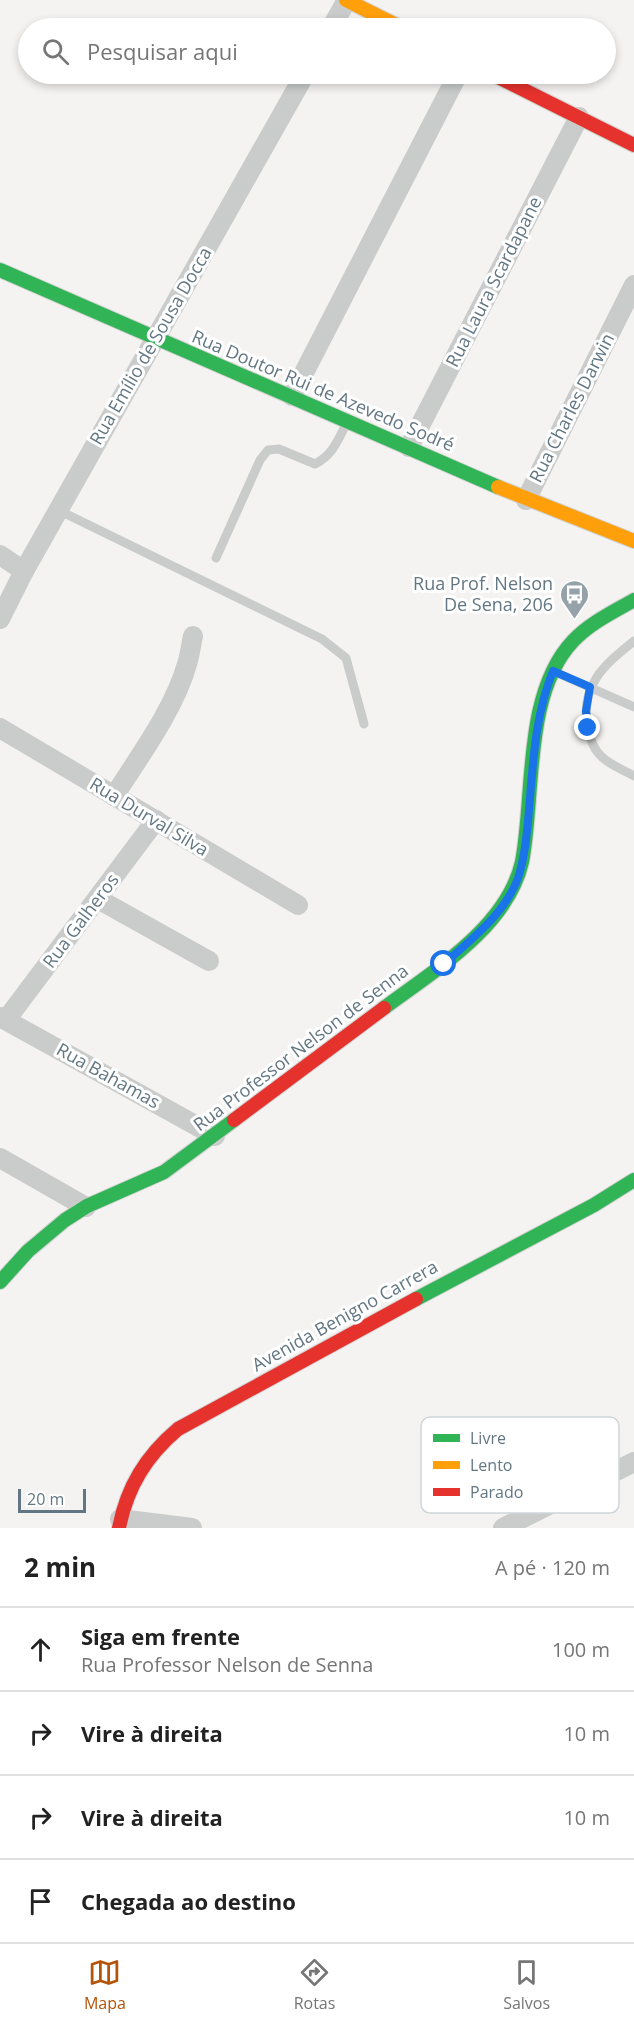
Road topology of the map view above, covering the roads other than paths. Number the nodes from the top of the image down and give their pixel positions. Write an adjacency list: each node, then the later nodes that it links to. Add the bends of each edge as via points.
1 (346, 0): 2 (street); 3 (street)
2 (336, 18)
3 (382, 18)
4 (299, 84): 11 (street, Rua Emílio de Sousa Docca)
5 (453, 84): 12 (street)
6 (512, 84): 7 (street)
7 (579, 117): 8 (street); 14 (street, Rua Laura Scardapane)
8 (634, 145)
9 (0, 270): 11 (street, Rua Doutor Rui de Azevedo Sodré)
10 (634, 285): 15 (street, Rua Charles Darwin)
11 (156, 339): 12 (street, Rua Doutor Rui de Azevedo Sodré); 16 (street, Rua Emílio de Sousa Docca)
12 (292, 396): 13 (street, Rua Doutor Rui de Azevedo Sodré)
13 (348, 420): 14 (street, Rua Doutor Rui de Azevedo Sodré); 19 (lane, via 334,449 315,464 279,449 268,450)
14 (409, 447): 15 (street, Rua Doutor Rui de Azevedo Sodré)
15 (526, 500): 17 (street, Rua Doutor Rui de Azevedo Sodré)
16 (58, 510): 20 (street, Rua Emílio de Sousa Docca); 28 (lane, via 322,639 346,658)
17 (634, 541)
18 (0, 555): 20 (street)
19 (216, 558)
20 (24, 571): 22 (street, Rua Emílio de Sousa Docca)
21 (634, 600): 25 (street, Rua Professor Nelson de Senna, via 582,634 565,650)
22 (0, 619)
23 (193, 636): 31 (street, via 187,665 175,693)
24 (634, 640): 26 (lane, via 610,660)
25 (553, 671): 26 (lane); 37 (street, Rua Professor Nelson de Senna, via 536,739 518,878 502,905 444,964)
26 (590, 687): 27 (lane); 30 (lane, via 586,711 594,748 604,759)
27 (634, 707)
28 (364, 724)
29 (0, 728): 31 (street, Rua Durval Silva)
30 (634, 776)
31 (114, 796): 32 (street, Rua Durval Silva)
32 (156, 820): 33 (street, Rua Galheros); 34 (street, Rua Durval Silva)
33 (98, 899): 35 (street); 36 (street, Rua Galheros)
34 (298, 905)
35 (209, 961)
36 (3, 1019): 37 (street, Rua Bahamas)
37 (215, 1136): 40 (street, Rua Professor Nelson de Senna, via 164,1172)
38 (0, 1158): 40 (street)
39 (634, 1180): 45 (street, Avenida Benigno Carrera, via 178,1429 147,1458 129,1492)
40 (86, 1207): 41 (street, Rua Professor Nelson de Senna, via 14,1264)
41 (0, 1282)
42 (634, 1462): 43 (street)
43 (619, 1470)
44 (533, 1513): 47 (street)
45 (120, 1523): 46 (street)
46 (192, 1528)
47 (503, 1528)

